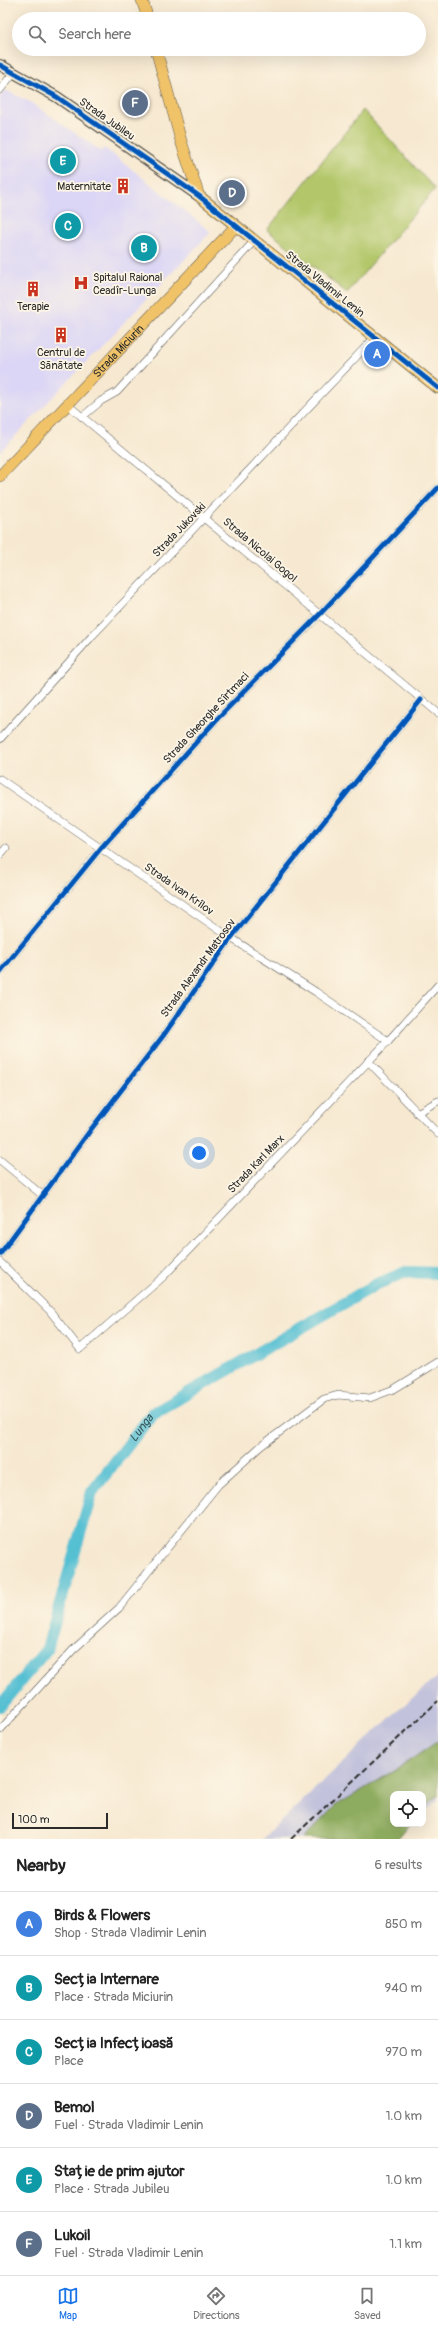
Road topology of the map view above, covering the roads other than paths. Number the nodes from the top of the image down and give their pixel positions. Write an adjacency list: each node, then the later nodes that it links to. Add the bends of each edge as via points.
1 (142, 0): 2 (main road)
2 (146, 12)
3 (158, 56): 7 (main road)
4 (0, 65): 5 (main road, Strada Jubileu)
5 (14, 72): 6 (street); 7 (main road, Strada Jubileu, via 57,97)
6 (0, 90)
7 (199, 196): 8 (main road, Strada Vladimir Lenin)
8 (235, 227): 9 (main road, Strada Vladimir Lenin); 12 (main road, Strada Miciurin)
9 (254, 240): 10 (main road, Strada Vladimir Lenin); 13 (street, via 117,392 101,400)
10 (375, 337): 11 (main road, Strada Vladimir Lenin); 16 (street, Strada Jukovski)
11 (438, 388)
12 (68, 405): 13 (street, Strada Nicolai Gogol); 14 (main road, Strada Miciurin)
13 (82, 417): 16 (street, Strada Nicolai Gogol)
14 (0, 476)
15 (438, 488): 17 (street, Strada Gheorghe Sîrtmaci)
16 (204, 519): 17 (street, Strada Nicolai Gogol); 20 (street, Strada Jukovski, via 93,635)
17 (320, 614): 18 (street, Strada Nicolai Gogol); 23 (street, Strada Gheorghe Sîrtmaci, via 217,719)
18 (421, 700): 19 (street, Strada Nicolai Gogol); 25 (street, Strada Alexandr Matrosov)
19 (438, 713)
20 (0, 739)
21 (0, 779): 23 (street, Strada Ivan Krîlov)
22 (6, 848): 24 (street)
23 (101, 848): 25 (street, Strada Ivan Krîlov); 26 (street, Strada Gheorghe Sîrtmaci)
24 (0, 856)
25 (231, 938): 28 (street, Strada Ivan Krîlov); 34 (street, Strada Alexandr Matrosov, via 162,1036)
26 (0, 972)
27 (438, 985): 28 (street, Strada Karl Marx)
28 (388, 1041): 29 (street, Strada Karl Marx)
29 (368, 1061): 31 (street); 36 (street, Strada Karl Marx, via 163,1277 80,1349 50,1311)
30 (438, 1101): 31 (street)
31 (417, 1113): 32 (street)
32 (438, 1134)
33 (0, 1160): 34 (street)
34 (42, 1195): 35 (street, Strada Alexandr Matrosov)
35 (0, 1254)
36 (0, 1262)
37 (438, 1362): 38 (street, via 394,1388 370,1398 338,1395 324,1399 261,1446 218,1485 119,1608 73,1650)
38 (0, 1730)

